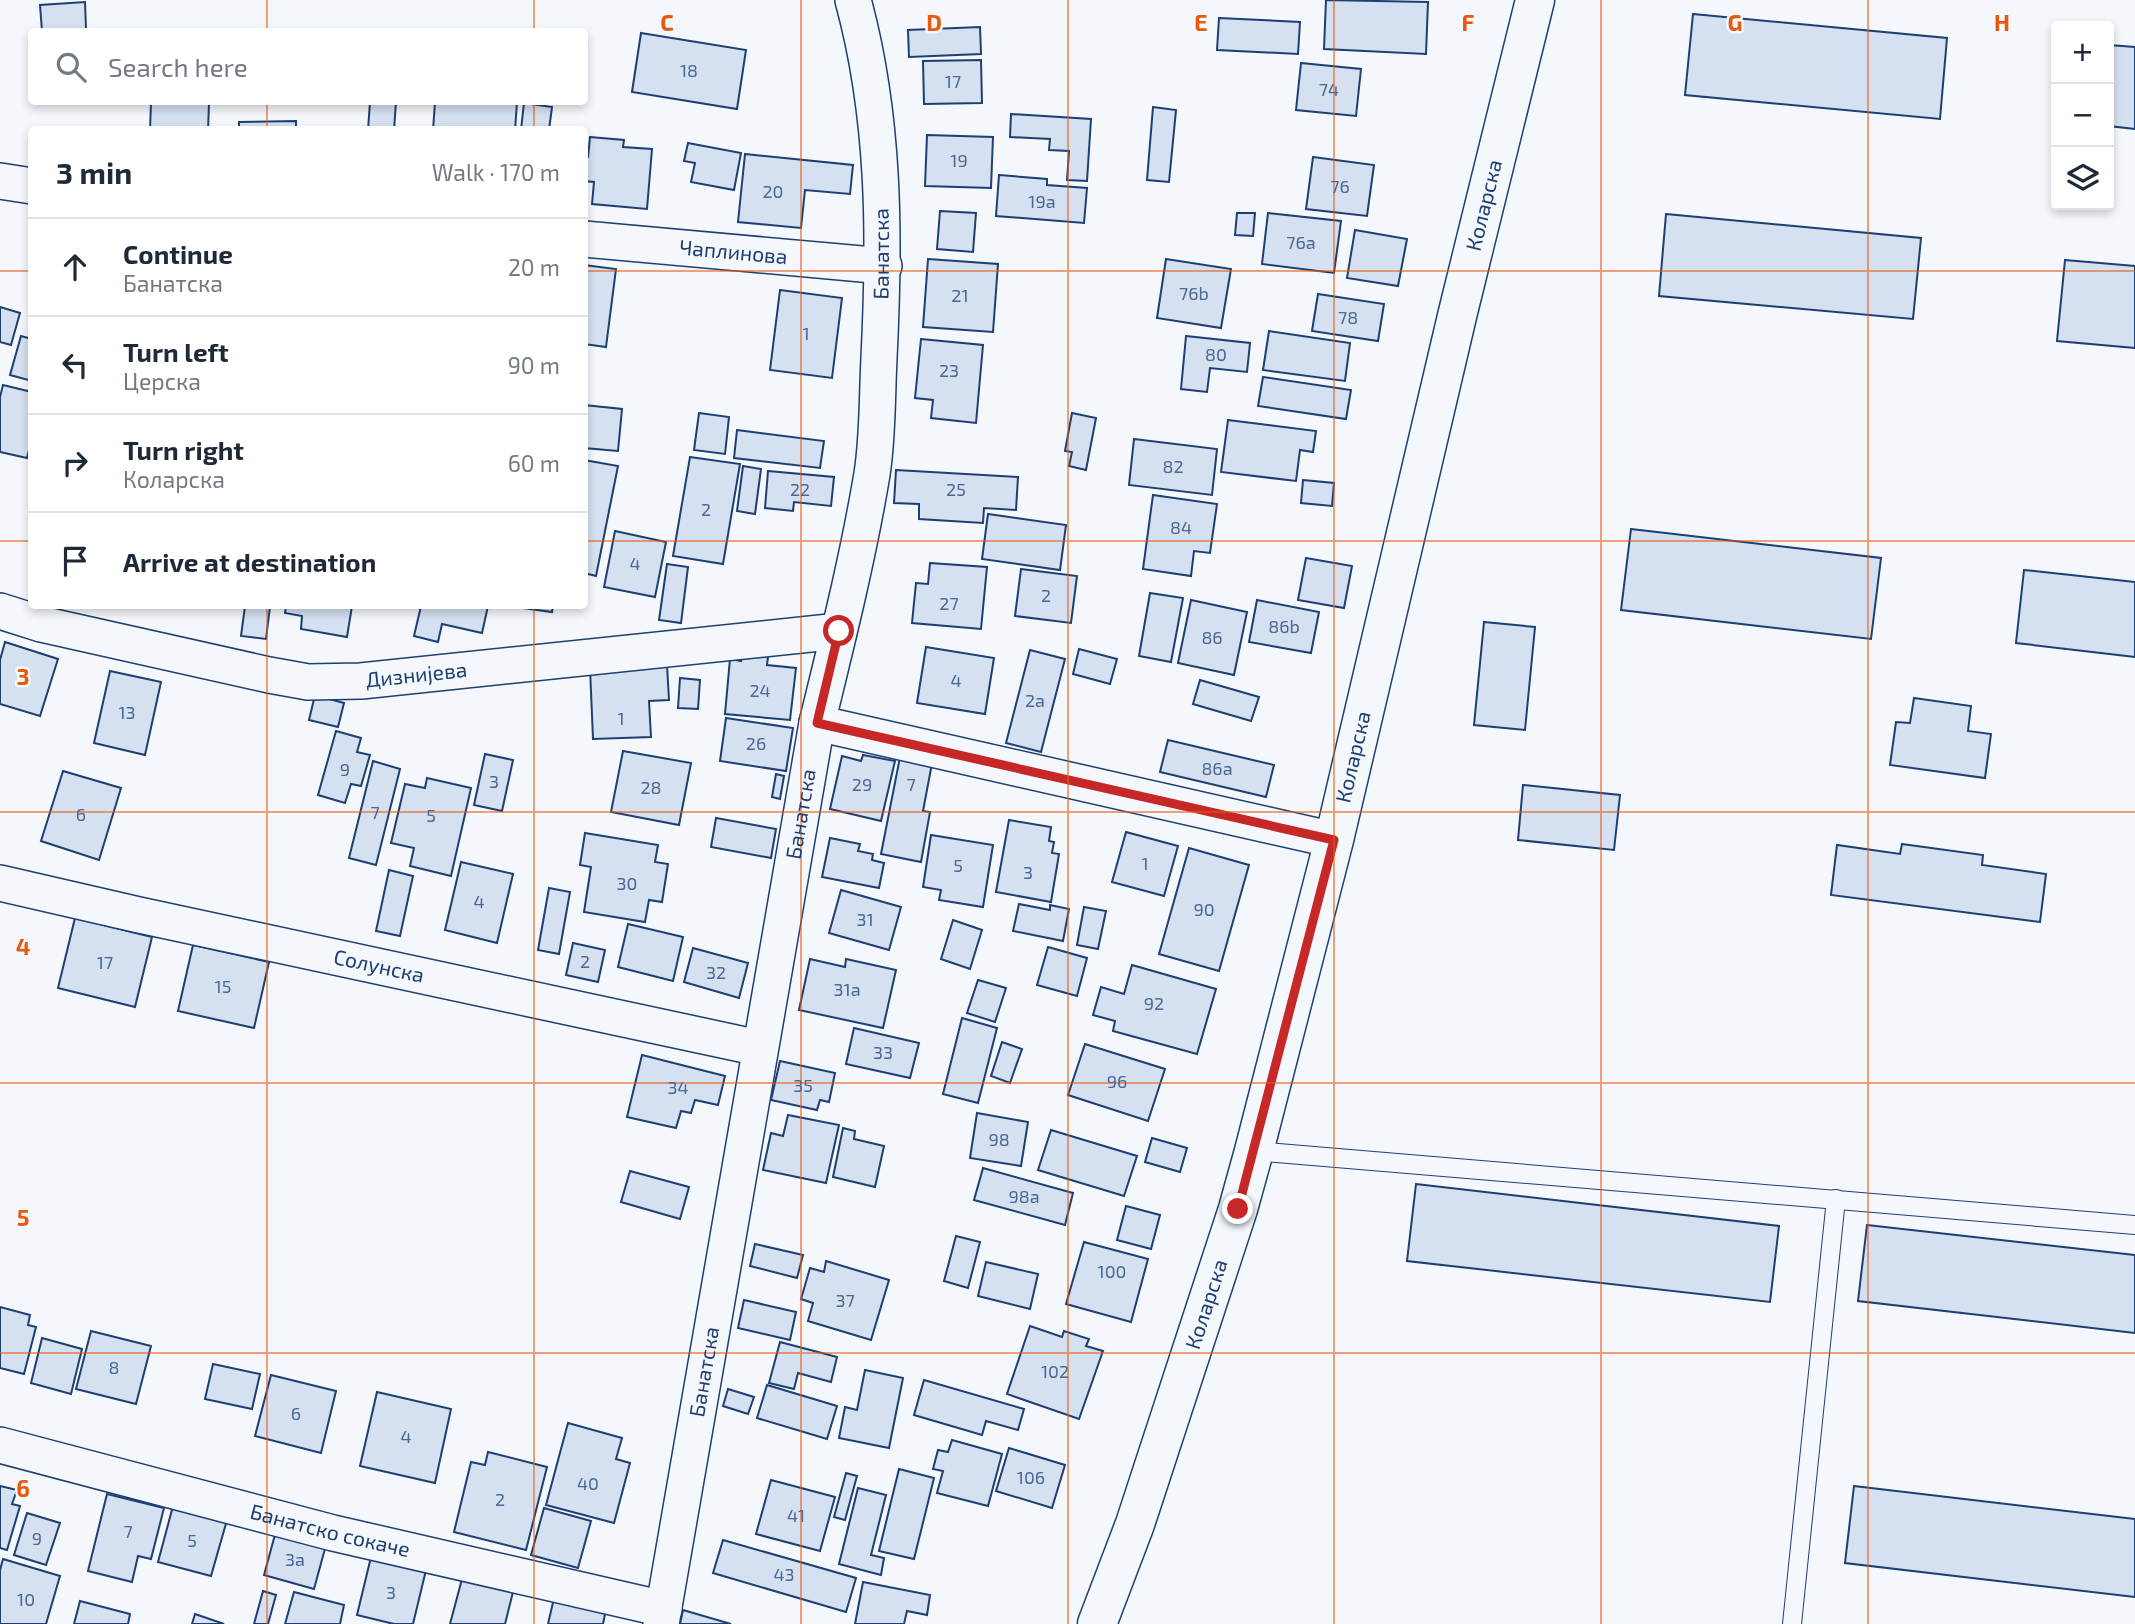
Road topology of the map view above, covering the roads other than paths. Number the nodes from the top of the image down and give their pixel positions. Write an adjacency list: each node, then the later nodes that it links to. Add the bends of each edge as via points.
1 (853, 0): 6 (street, Банатска, via 867,48 876,115)
2 (1535, 0): 10 (main road, Коларска)
3 (0, 181): 4 (street)
4 (28, 185)
5 (588, 239): 6 (street, Чаплинова)
6 (884, 266): 8 (street, Банатска, via 872,472)
7 (0, 611): 8 (street, Дизнијева, via 161,652 309,682 361,681)
8 (839, 631): 9 (street, Банатска)
9 (817, 723): 10 (street); 12 (street, Банатска)
10 (1334, 840): 13 (main road, Коларска)
11 (0, 883): 12 (street, Солунска)
12 (759, 1048): 17 (street, Банатска)
13 (1254, 1151): 14 (lane); 18 (main road, Коларска, via 1139,1512)
14 (1836, 1199): 15 (lane); 19 (lane)
15 (2135, 1225)
16 (0, 1446): 17 (street, Банатско сокаче)
17 (662, 1616)
18 (1097, 1624)
19 (1792, 1624)

